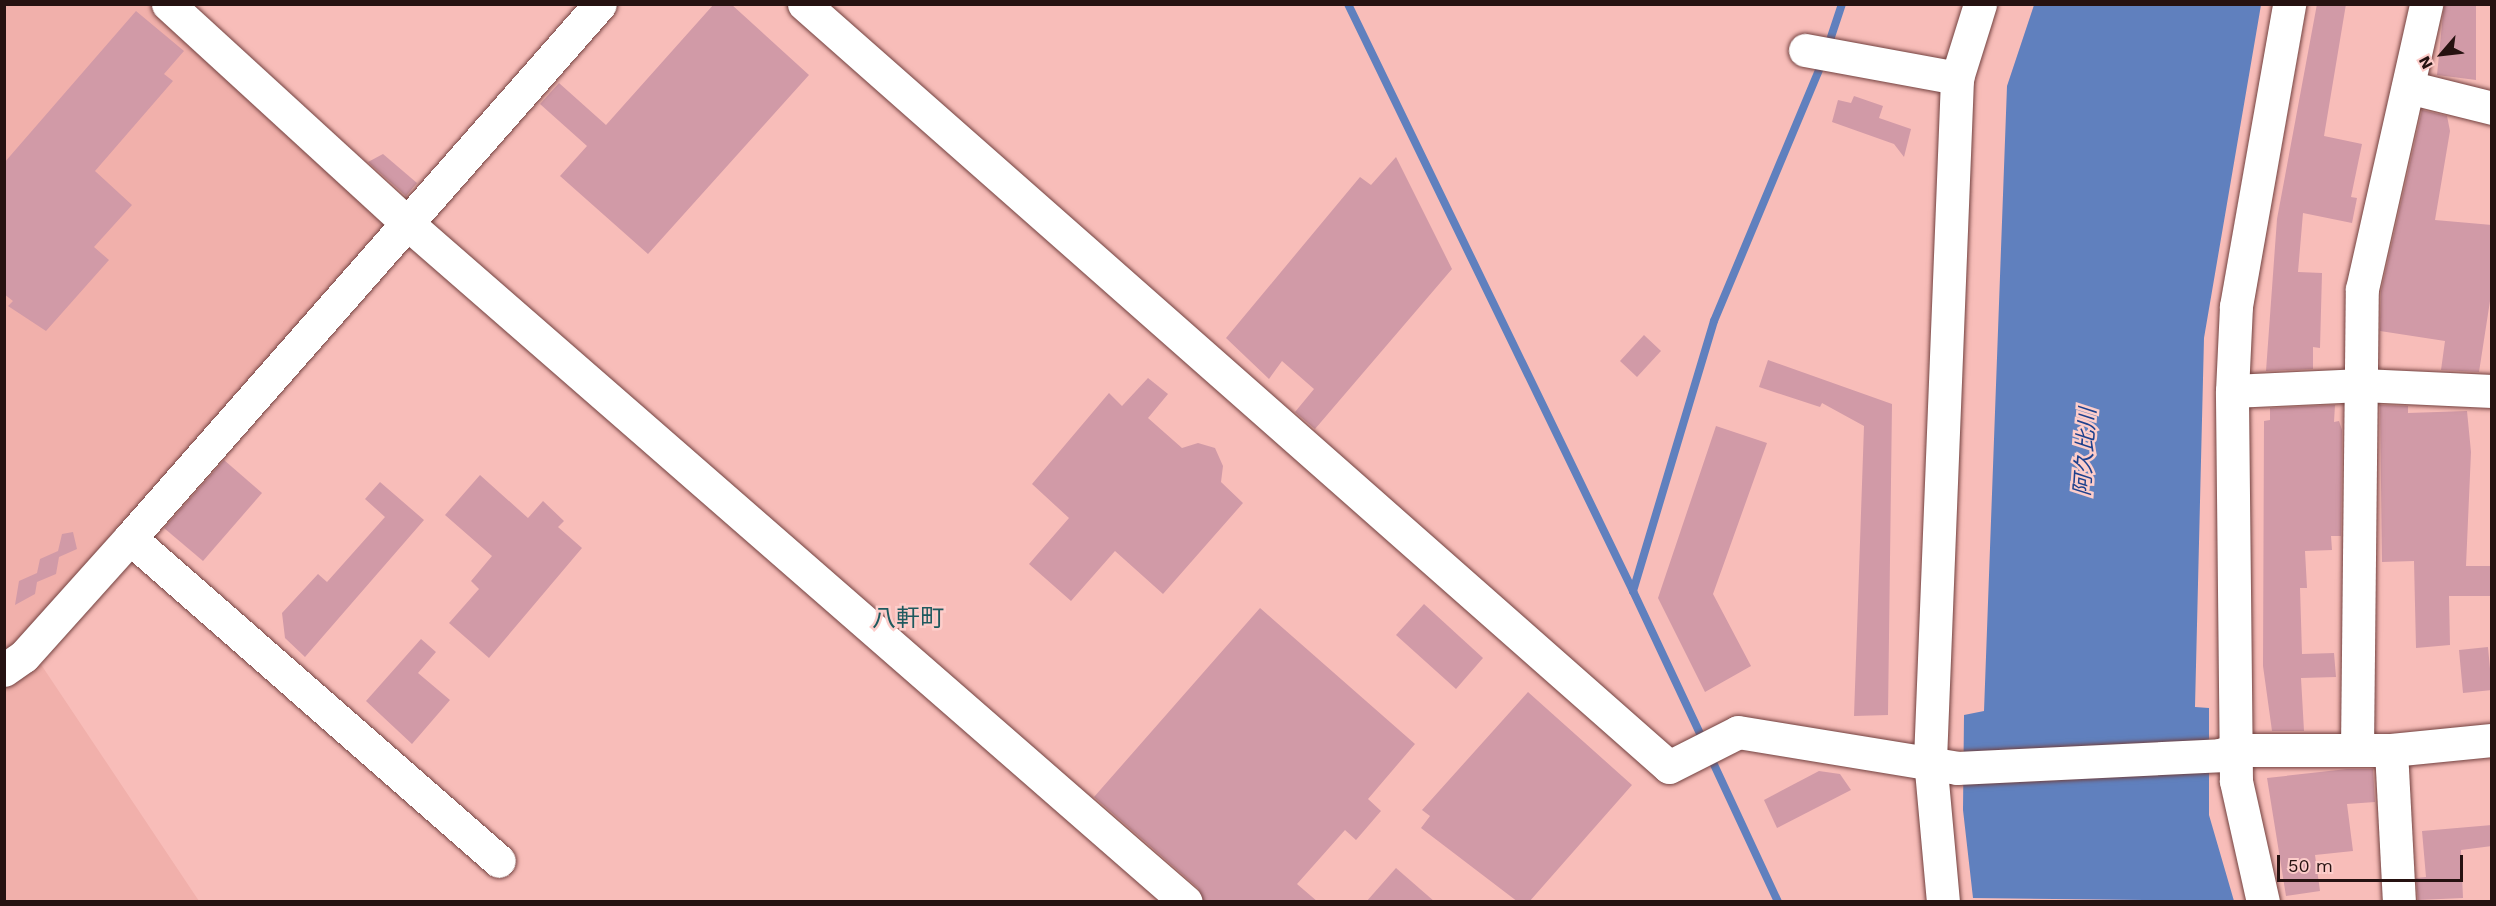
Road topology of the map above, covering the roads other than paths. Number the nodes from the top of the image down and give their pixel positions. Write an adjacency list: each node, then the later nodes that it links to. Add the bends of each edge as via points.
1 (168, 4): 11 (street)
2 (600, 4): 11 (street)
3 (804, 4): 21 (street, via 1670,767 1738,732)
4 (1980, 4): 8 (street)
5 (2289, 4): 13 (street, via 2236,306)
6 (2426, 4): 9 (street)
7 (1805, 50): 8 (street)
8 (1957, 78): 21 (street)
9 (2408, 87): 10 (street); 12 (street, via 2364,271)
10 (2492, 108)
11 (407, 223): 15 (street); 23 (street)
12 (2362, 385): 13 (street); 14 (street); 18 (street)
13 (2232, 391): 20 (street)
14 (2492, 391)
15 (130, 538): 16 (street, via 24,656); 22 (street)
16 (4, 670)
17 (2492, 740): 19 (street)
18 (2357, 749): 19 (street); 20 (street)
19 (2391, 750): 26 (street)
20 (2228, 753): 21 (street); 25 (street)
21 (1944, 764): 24 (street)
22 (499, 861)
23 (1186, 902)
24 (1943, 902)
25 (2263, 902)
26 (2399, 902)

